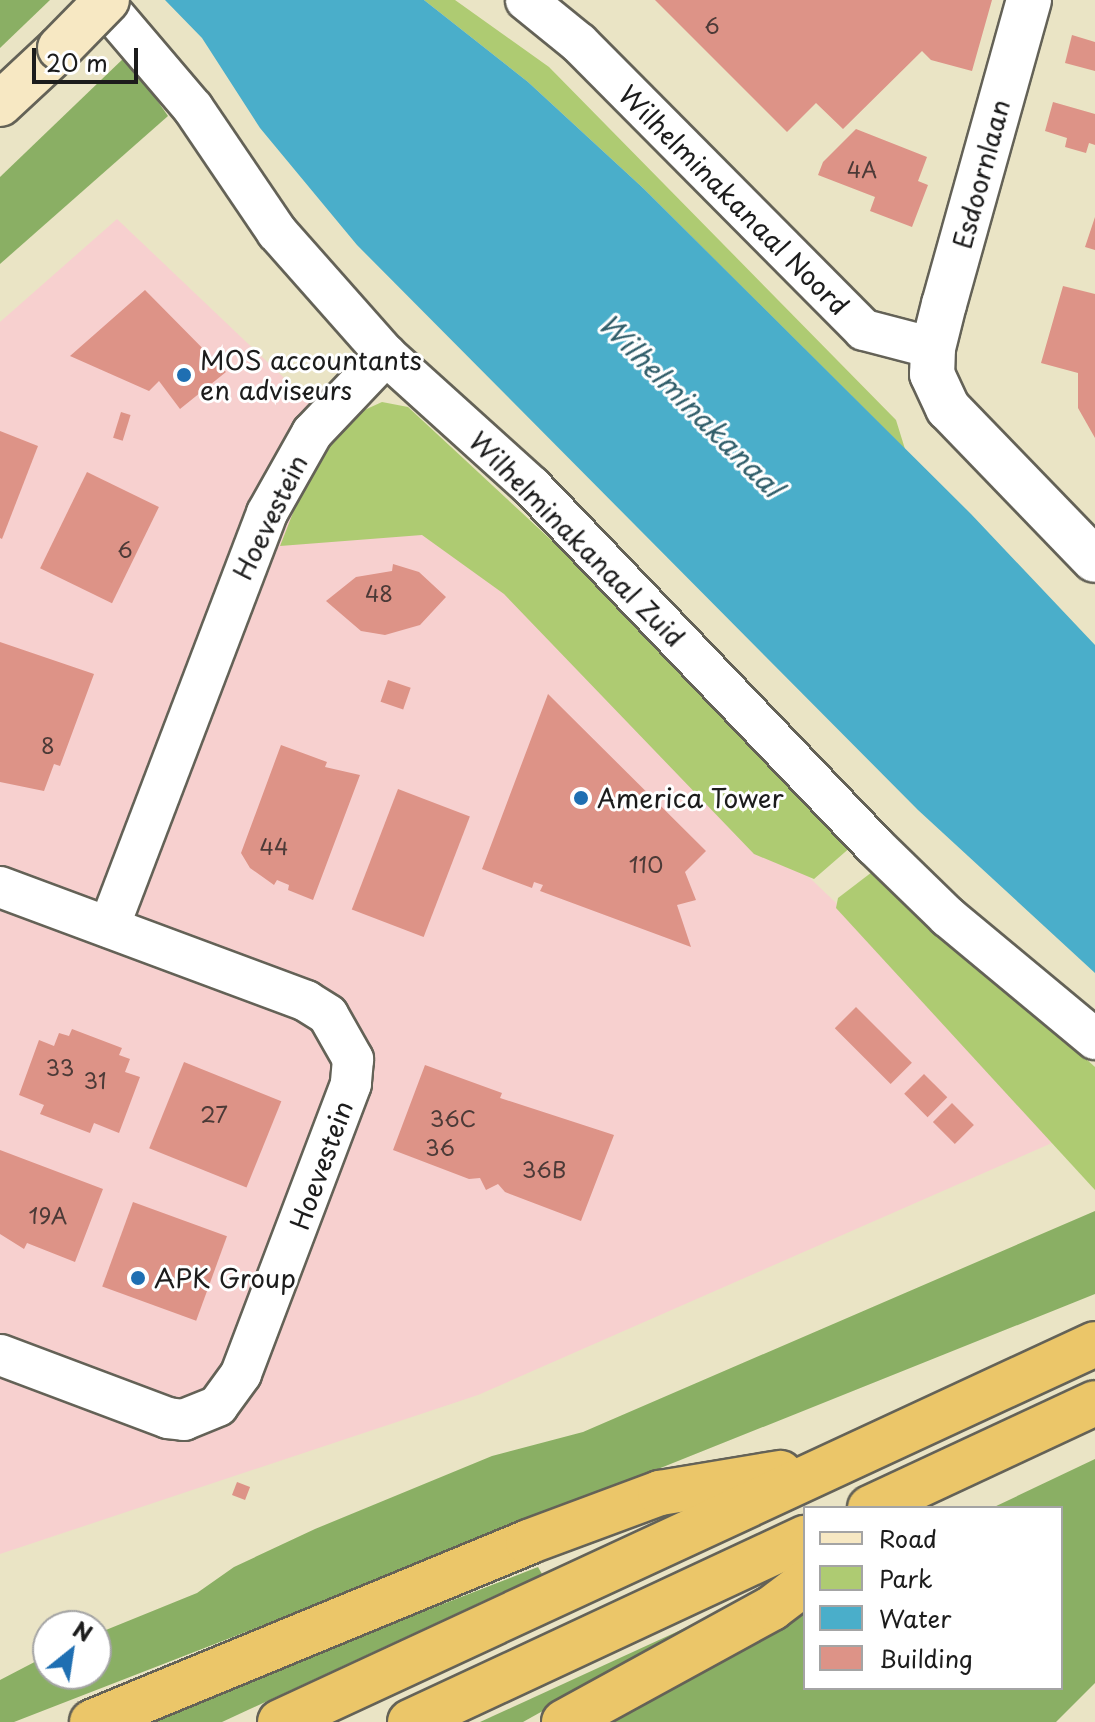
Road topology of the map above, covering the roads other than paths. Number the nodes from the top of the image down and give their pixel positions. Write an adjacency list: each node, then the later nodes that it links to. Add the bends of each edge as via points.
1 (101, 0): 7 (street, Wilhelminakanaal Zuid, via 193,108 277,232)
2 (107, 0): 5 (main road, bridge)
3 (526, 0): 6 (street, Wilhelminakanaal Noord, via 579,43 864,330)
4 (1029, 0): 6 (street, Esdoornlaan)
5 (0, 104)
6 (933, 348): 8 (street, via 932,374 948,408)
7 (386, 355): 10 (street, Hoevestein, via 312,433 267,513); 11 (street, Wilhelminakanaal Zuid, via 531,486 948,917)
8 (1095, 560)
9 (0, 887): 10 (street, Hoevestein)
10 (109, 927): 13 (street, Hoevestein, via 318,1009 350,1047 351,1084 241,1374 218,1406 184,1420 168,1418)
11 (1095, 1039)
12 (1095, 1344): 15 (highway)
13 (0, 1355)
14 (1095, 1403): 16 (highway)
15 (834, 1464): 21 (highway, via 660,1493); 22 (highway)
16 (950, 1470): 17 (highway); 18 (highway)
17 (874, 1506)
18 (905, 1506)
19 (803, 1539): 23 (highway)
20 (803, 1585): 24 (highway, via 772,1608)
21 (92, 1722)
22 (280, 1722)
23 (410, 1722)
24 (564, 1722)

